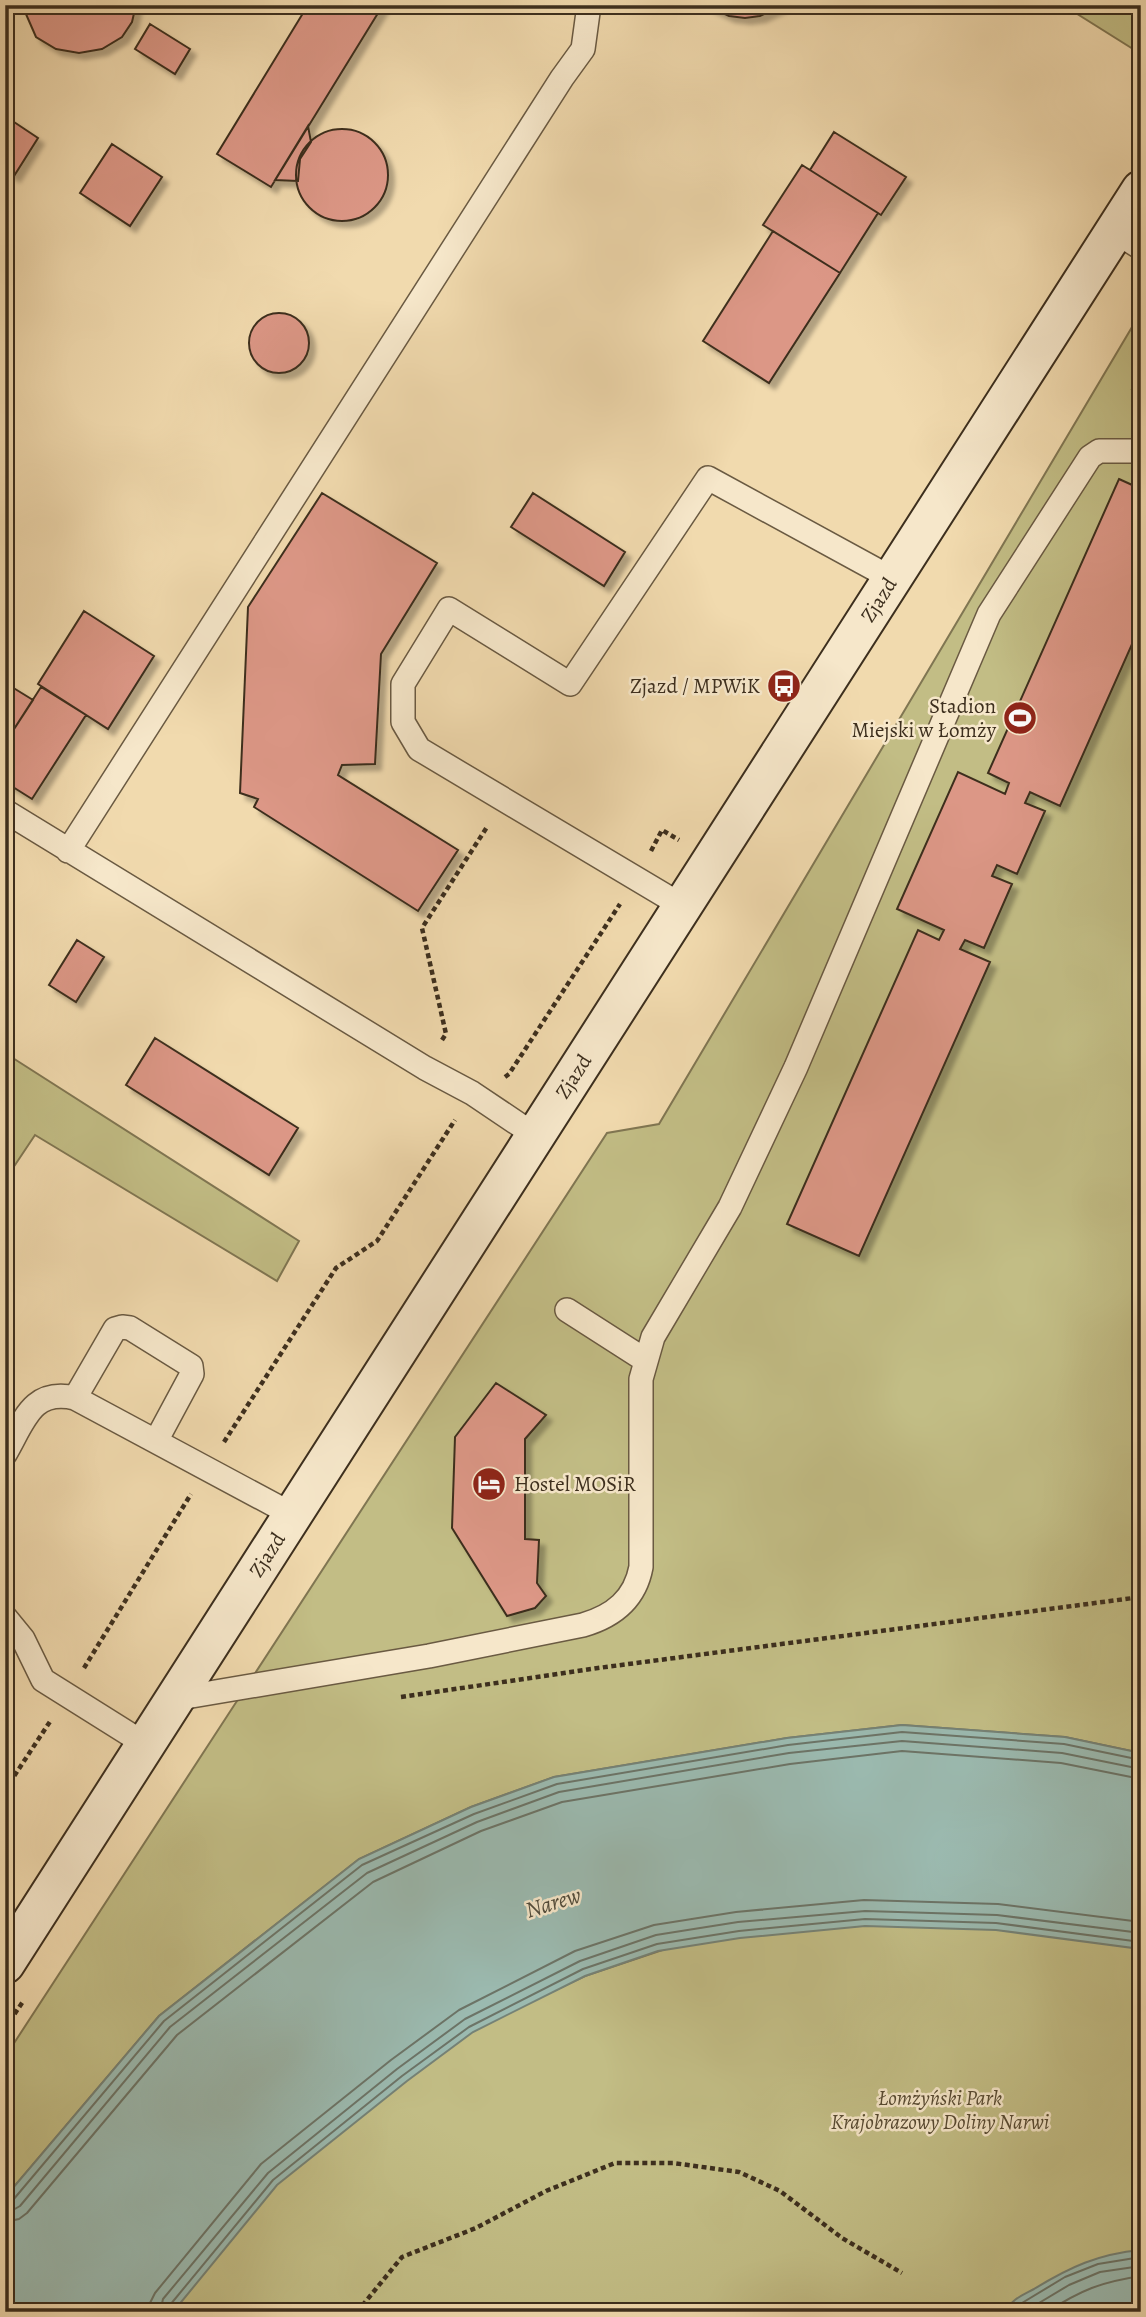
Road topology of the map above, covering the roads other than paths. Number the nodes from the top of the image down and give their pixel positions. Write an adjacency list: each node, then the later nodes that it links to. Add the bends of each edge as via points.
1 (589, 5): 7 (lane, via 583,49)
2 (1141, 190): 3 (main road, Zjazd)
3 (1128, 240): 5 (main road, Zjazd)
4 (1141, 452): 11 (lane, via 1099,451 1090,457 989,614 796,1067 730,1207 653,1337)
5 (893, 579): 8 (main road, Zjazd); 8 (lane, via 708,478 570,684 449,609 403,684 403,722 419,749)
6 (5, 811): 7 (lane)
7 (68, 851): 9 (lane)
8 (684, 907): 9 (main road, Zjazd)
9 (536, 1136): 15 (main road, Zjazd)
10 (567, 1310): 11 (lane)
11 (645, 1360): 17 (lane, via 641,1379 641,1567 628,1598 610,1615 583,1625 429,1657)
12 (75, 1398): 13 (lane); 13 (lane, via 115,1329 130,1328 191,1366 192,1374); 14 (lane, via 45,1397 31,1410)
13 (156, 1441): 15 (lane)
14 (5, 1454)
15 (292, 1515): 17 (main road, Zjazd)
16 (5, 1617): 18 (lane, via 23,1639 43,1680)
17 (174, 1699): 18 (main road, Zjazd)
18 (145, 1744): 19 (main road, Zjazd)
19 (5, 1964)

